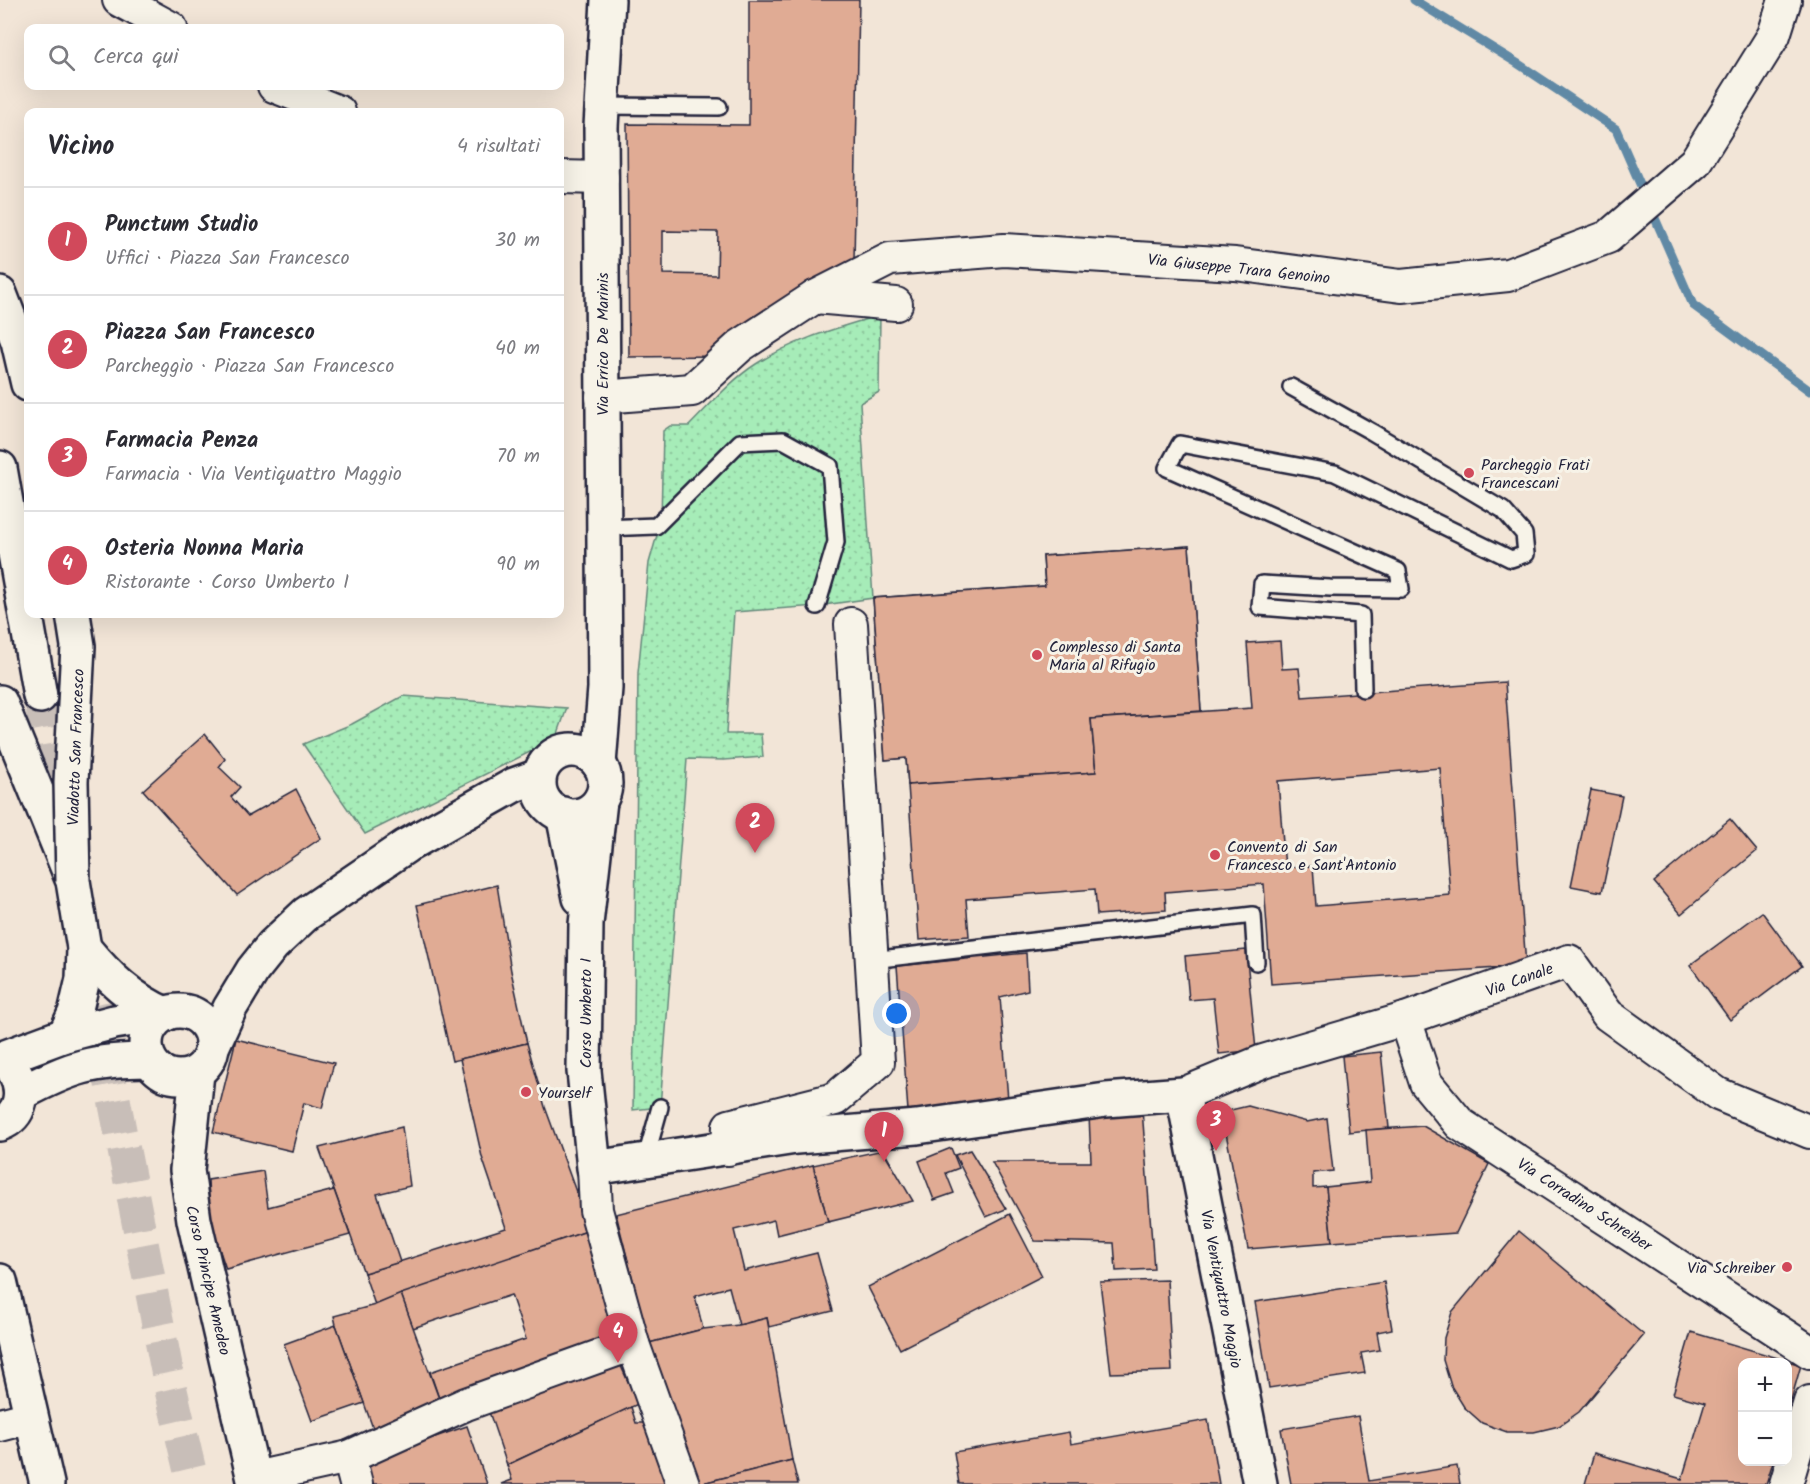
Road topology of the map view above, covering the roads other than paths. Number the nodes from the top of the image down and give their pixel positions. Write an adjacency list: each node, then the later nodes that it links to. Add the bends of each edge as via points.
1 (119, 0): 4 (street)
2 (608, 0): 8 (main road, Via Errico De Marinis)
3 (1785, 0): 12 (street, Via Giuseppe Trara Genoino, via 1774,35 1695,162 1608,237 1508,274 1401,286 1235,264 1004,250 890,259)
4 (164, 24)
5 (284, 90): 7 (street)
6 (719, 107): 8 (lane)
7 (329, 108)
8 (601, 117): 10 (main road, Via Errico De Marinis)
9 (564, 177): 10 (street)
10 (602, 178): 16 (main road, Via Errico De Marinis)
11 (0, 294): 14 (main road)
12 (815, 297): 13 (street); 16 (street, Via Giuseppe Trara Genoino, via 740,346 692,390)
13 (896, 304)
14 (24, 366)
15 (1292, 387): 25 (lane, via 1503,510 1524,534 1527,554 1511,559 1335,473 1180,444 1167,468 1398,571 1401,589 1262,584 1260,607 1360,615)
16 (602, 398): 18 (main road, Via Errico De Marinis)
17 (0, 468): 19 (main road)
18 (603, 528): 20 (lane, via 656,526 740,442 783,440 830,466 836,542); 24 (main road, Via Errico De Marinis)
19 (24, 605)
20 (817, 606)
21 (26, 618): 26 (main road)
22 (74, 618): 32 (main road, Viadotto San Francesco, bridge, via 78,646 71,782)
23 (851, 624): 35 (street)
24 (605, 688): 28 (main road); 29 (main road, Via Errico De Marinis)
25 (1363, 690)
26 (40, 696)
27 (0, 702): 32 (main road, Viadotto San Francesco)
28 (563, 750): 29 (main road, via 584,752); 30 (main road, via 548,760)
29 (600, 764): 31 (main road, via 605,783)
30 (549, 798): 31 (main road, via 584,814); 33 (main road, Corso Umberto I); 37 (main road, Corso Principe Amedeo, via 514,785 406,846 306,914)
31 (600, 801): 33 (main road, Corso Umberto I)
32 (73, 881): 34 (main road, Viadotto San Francesco)
33 (586, 924): 52 (main road, Corso Umberto I, via 584,1071)
34 (84, 948): 38 (main road, Viadotto San Francesco, via 128,994 145,1005); 40 (main road, Viadotto San Francesco, via 83,979)
35 (872, 960): 36 (lane, via 1253,915); 50 (street, via 878,1062 835,1099 729,1126)
36 (1256, 962)
37 (253, 970): 38 (main road, Corso Principe Amedeo); 41 (main road, Corso Principe Amedeo)
38 (176, 1013): 40 (main road, via 114,1022); 41 (main road, via 197,1016 206,1024); 43 (main road, Corso Principe Amedeo, via 156,1020 146,1039)
39 (1405, 1019): 46 (street, Via Canale, via 1263,1061); 49 (street, Via Canale, via 1569,961 1608,1015 1718,1094); 55 (street, Via Corradino Schreiber, via 1426,1083 1460,1124)
40 (65, 1035): 42 (main road)
41 (213, 1045): 44 (main road, Corso Principe Amedeo, via 211,1056)
42 (0, 1060): 45 (main road, via 14,1072)
43 (149, 1060): 44 (main road, via 165,1075 175,1078); 45 (main road, via 80,1066)
44 (197, 1073): 60 (main road, Corso Principe Amedeo, via 187,1170 194,1220)
45 (21, 1093): 48 (main road, via 14,1114)
46 (1183, 1094): 50 (main road, via 1106,1100 917,1127 796,1137); 63 (main road, Via Ventiquattro Maggio)
47 (660, 1107): 51 (lane)
48 (0, 1124)
49 (1810, 1132)
50 (728, 1149): 51 (main road)
51 (645, 1161): 52 (main road)
52 (594, 1168): 54 (street, Corso Umberto I, via 596,1210)
53 (0, 1281): 57 (main road)
54 (633, 1344): 59 (street, via 465,1404); 62 (street, Corso Umberto I)
55 (1810, 1352)
56 (1810, 1402): 64 (street)
57 (31, 1417): 58 (street); 61 (main road)
58 (0, 1425)
59 (352, 1471): 60 (street)
60 (254, 1481)
61 (47, 1484)
62 (683, 1484)
63 (1260, 1484)
64 (1786, 1484)

